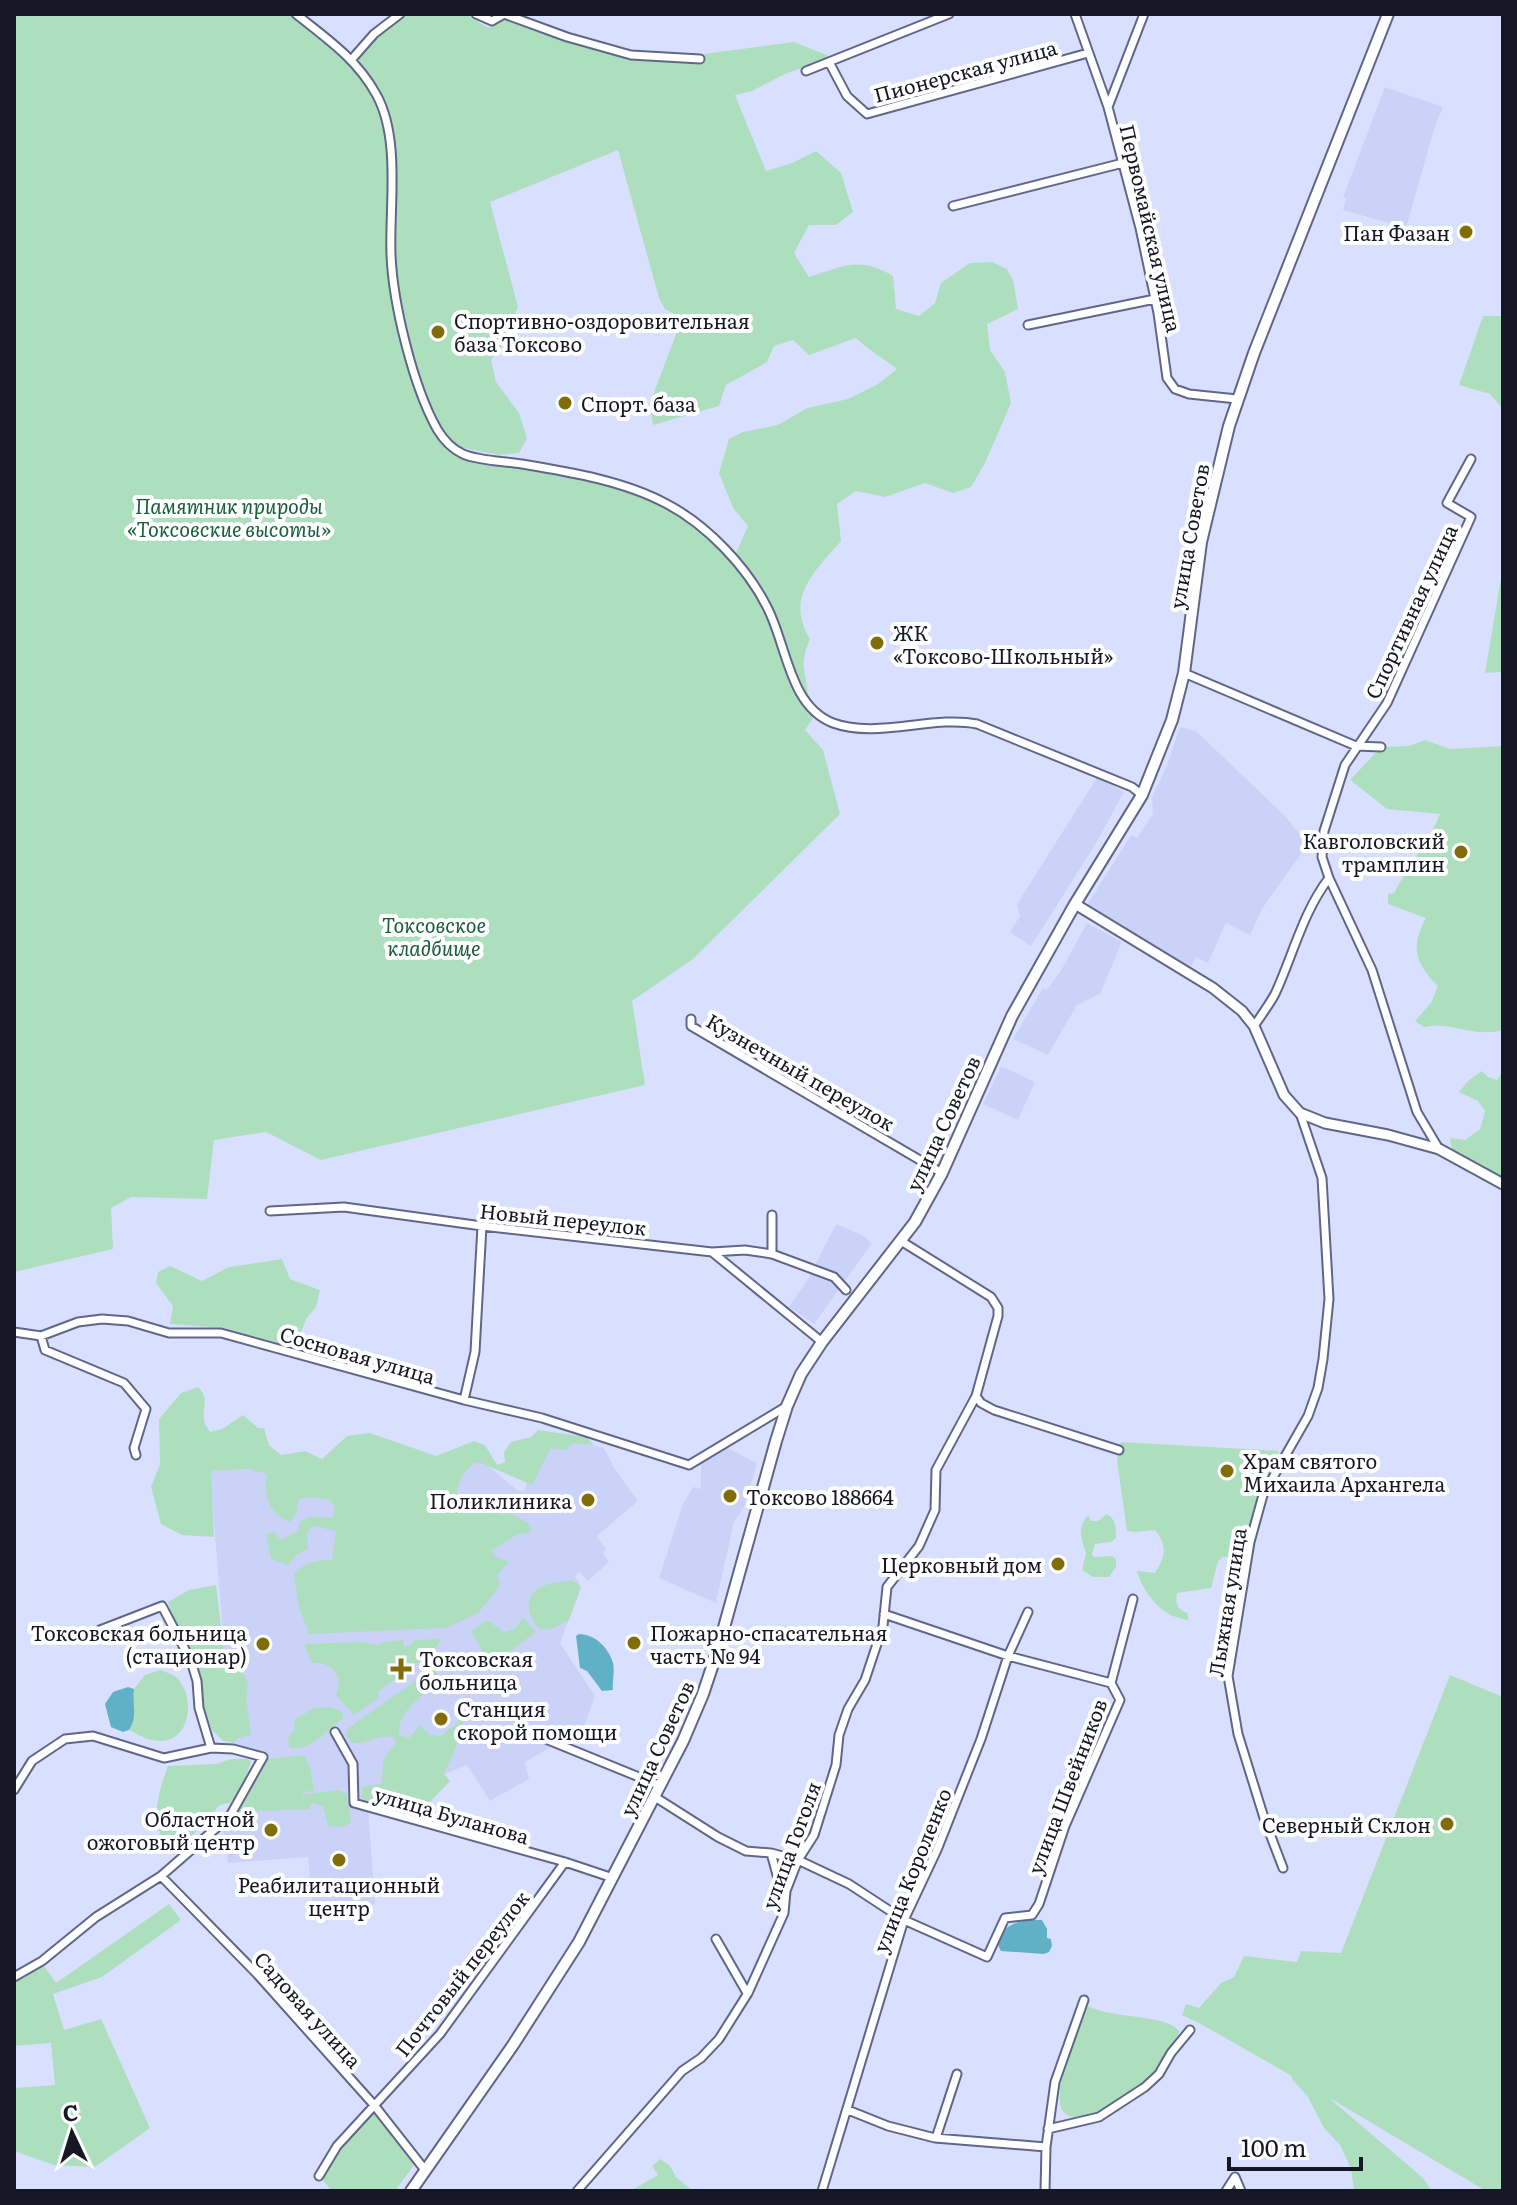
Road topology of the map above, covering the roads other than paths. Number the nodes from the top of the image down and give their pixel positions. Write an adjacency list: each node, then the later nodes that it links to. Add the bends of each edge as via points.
1 (296, 14): 10 (street)
2 (400, 14): 10 (street)
3 (476, 14): 4 (street, via 492,21)
4 (504, 14): 11 (street, via 631,55)
5 (949, 14): 12 (street)
6 (1075, 14): 9 (street, Первомайская улица)
7 (1144, 14): 14 (street)
8 (1388, 14): 19 (main road, улица Советов)
9 (1088, 53): 12 (street, Пионерская улица, via 867,114 847,96); 14 (street, Первомайская улица)
10 (352, 59): 24 (street, via 378,97 386,123 392,170 393,288 423,396 438,432 451,447 465,455 557,470 641,492 685,515 721,547 761,596 800,693 817,716 838,725 883,728 977,724)
11 (700, 59)
12 (829, 62): 13 (street)
13 (806, 71)
14 (1108, 107): 15 (street, Первомайская улица)
15 (1123, 163): 16 (street); 17 (street, Первомайская улица)
16 (953, 206)
17 (1155, 299): 18 (street); 19 (street, Первомайская улица, via 1167,378 1175,389)
18 (1028, 325)
19 (1237, 399): 21 (main road, улица Советов, via 1203,533)
20 (1471, 459): 22 (street, Спортивная улица, via 1447,503 1471,517 1387,703)
21 (1184, 673): 22 (street); 24 (main road, улица Советов)
22 (1356, 746): 23 (street); 25 (street, Спортивная улица, via 1324,831 1322,857)
23 (1381, 747)
24 (1142, 795): 26 (main road, улица Советов)
25 (1329, 878): 28 (street); 30 (street, Спортивная улица, via 1372,970 1417,1112)
26 (1075, 904): 28 (street, via 1213,988); 31 (main road, улица Советов, via 1012,1016)
27 (691, 1019): 31 (street, Кузнечный переулок, via 691,1026)
28 (1254, 1026): 29 (street, via 1284,1095)
29 (1300, 1113): 30 (street); 63 (street, Лыжная улица, via 1322,1178 1329,1299 1323,1359 1308,1416 1263,1495 1228,1676 1238,1734)
30 (1439, 1149): 32 (street)
31 (942, 1173): 36 (main road, улица Советов)
32 (1503, 1184)
33 (270, 1211): 35 (street, Новый переулок, via 344,1207)
34 (772, 1215): 38 (street)
35 (482, 1226): 37 (street, Новый переулок); 44 (street, via 475,1352)
36 (901, 1241): 42 (main road, улица Советов); 43 (street, улица Гоголя, via 991,1297 998,1308)
37 (712, 1252): 38 (street, Новый переулок); 42 (street)
38 (772, 1254): 39 (street, Новый переулок, via 834,1277)
39 (846, 1290)
40 (14, 1332): 41 (street, Сосновая улица)
41 (41, 1336): 44 (street, Сосновая улица, via 102,1319 169,1333 221,1333); 47 (street, via 45,1350 124,1383 146,1409)
42 (822, 1342): 45 (main road, улица Советов)
43 (976, 1396): 46 (street, via 994,1410); 50 (street, улица Гоголя, via 936,1470 935,1510 919,1546 887,1587)
44 (464, 1400): 45 (street, Сосновая улица, via 542,1418 689,1465)
45 (787, 1406): 57 (main road, улица Советов, via 703,1694)
46 (1119, 1450)
47 (136, 1455)
48 (1133, 1599): 53 (street, улица Швейников)
49 (1028, 1612): 52 (street, улица Короленко)
50 (884, 1614): 52 (street); 61 (street, улица Гоголя, via 865,1680 843,1722 814,1835)
51 (100, 1630): 56 (street, via 162,1606 191,1661)
52 (1008, 1656): 53 (street); 67 (street, улица Короленко, via 981,1739)
53 (1111, 1683): 67 (street, улица Швейников, via 1120,1700 1032,1915 1005,1918 987,1957)
54 (335, 1732): 62 (street, улица Буланова, via 353,1764 354,1803)
55 (548, 1740): 57 (street)
56 (211, 1748): 58 (street, via 164,1758 93,1736 65,1739 32,1761); 64 (street, via 263,1757 230,1816)
57 (661, 1786): 59 (main road, улица Советов)
58 (14, 1790)
59 (655, 1797): 60 (street, via 746,1851); 65 (main road, улица Советов)
60 (771, 1853): 61 (street); 66 (street)
61 (798, 1860): 66 (street, улица Гоголя); 67 (street, via 849,1884)
62 (565, 1862): 65 (street, улица Буланова); 74 (street, Почтовый переулок, via 440,2034)
63 (1283, 1868)
64 (161, 1876): 69 (street); 74 (street, Садовая улица)
65 (613, 1878): 79 (main road, улица Советов, via 513,2045)
66 (785, 1902): 70 (street, улица Гоголя)
67 (904, 1920): 75 (street, улица Короленко)
68 (716, 1939): 70 (street)
69 (14, 1977)
70 (748, 1993): 82 (street, улица Гоголя, via 719,2039 682,2071)
71 (1084, 2000): 76 (street, via 1055,2082)
72 (1190, 2030): 76 (street, via 1145,2087 1099,2117)
73 (957, 2074): 77 (street)
74 (374, 2105): 79 (street, Садовая улица); 80 (street, Почтовый переулок, via 337,2146)
75 (848, 2110): 77 (street); 83 (street, улица Короленко)
76 (1048, 2129): 78 (street)
77 (936, 2138): 78 (street)
78 (1046, 2147): 84 (street)
79 (425, 2170): 81 (main road, улица Советов)
80 (319, 2176)
81 (411, 2191)
82 (577, 2191)
83 (822, 2191)
84 (1045, 2191)
85 (1226, 2191): 86 (street, via 1235,2177)
86 (1241, 2191)

